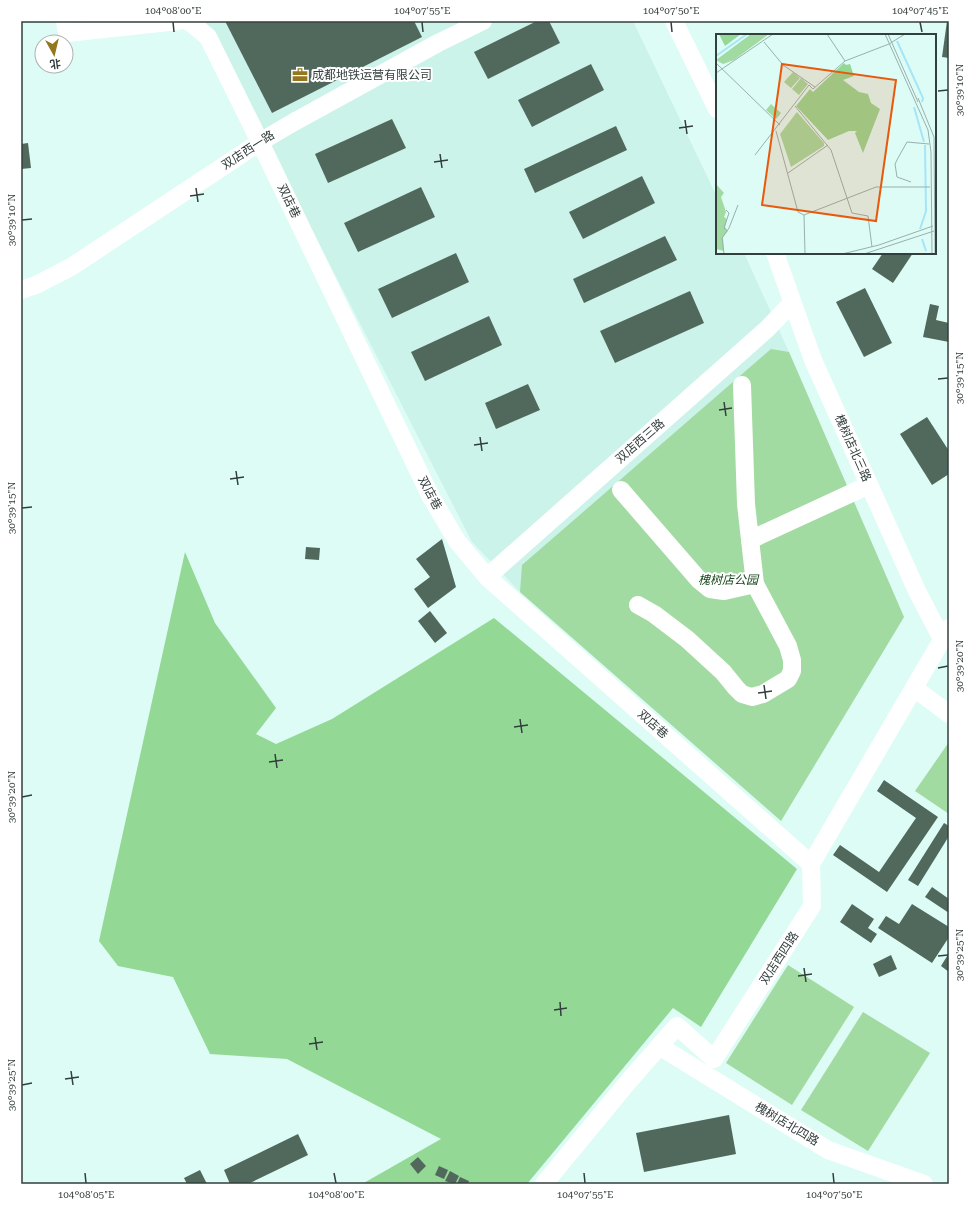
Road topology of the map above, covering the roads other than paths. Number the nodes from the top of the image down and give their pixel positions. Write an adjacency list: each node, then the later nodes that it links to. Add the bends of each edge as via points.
1 (65, 21): 2 (street, via 67,33)
2 (178, 21)
3 (186, 21): 7 (street, 双店巷, via 208,36)
4 (483, 21): 7 (street, 双店西一路, via 438,43)
5 (674, 21): 6 (street)
6 (716, 107)
7 (260, 142): 9 (street, 双店西一路, via 71,267 36,286); 15 (street, 双店巷, via 430,497 457,541)
8 (775, 254): 10 (street, 槐树店北三路)
9 (21, 290)
10 (792, 302): 12 (street, 槐树店北三路, via 813,360); 15 (street, 双店西三路, via 767,329)
11 (742, 385): 14 (street, via 746,504)
12 (869, 485): 14 (street); 18 (street, 槐树店北三路, via 917,591)
13 (621, 490): 16 (street, via 710,589 724,591)
14 (750, 540): 16 (street)
15 (487, 577): 21 (street, 双店巷)
16 (755, 584): 17 (street, via 788,646 792,671 788,679 763,694 752,697 742,694 688,639)
17 (638, 605)
18 (946, 633): 19 (street)
19 (914, 688): 20 (street); 21 (street)
20 (949, 714)
21 (811, 864): 22 (street, 双店西四路, via 812,906 714,1059 677,1026)
22 (659, 1046): 23 (street, 双店西四路); 24 (street, 槐树店北四路, via 828,1150)
23 (544, 1184)
24 (924, 1184)

